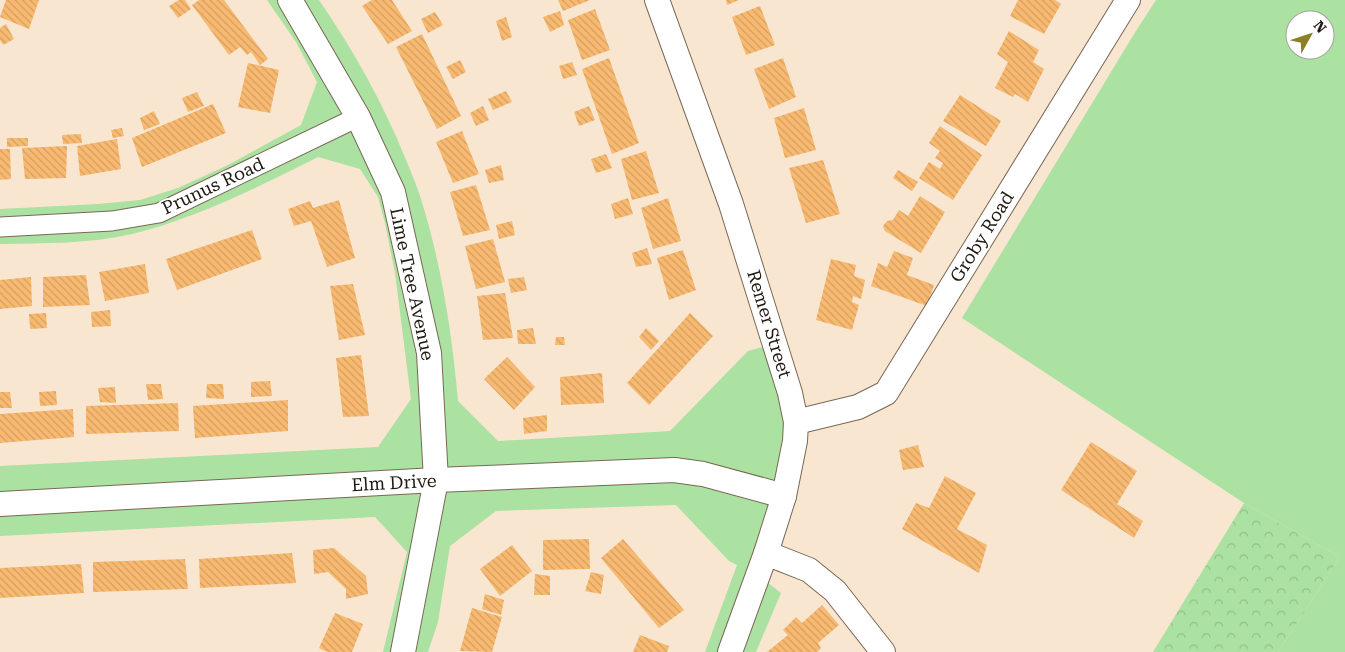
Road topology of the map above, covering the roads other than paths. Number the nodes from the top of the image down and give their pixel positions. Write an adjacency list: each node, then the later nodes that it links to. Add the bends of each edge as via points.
1 (290, 0): 4 (street, Lime Tree Avenue)
2 (657, 0): 6 (street, Remer Street, via 731,204 790,393)
3 (1128, 0): 6 (street, Groby Road, via 886,393 858,407)
4 (358, 117): 5 (street, Prunus Road, via 159,213 112,221); 7 (street, Lime Tree Avenue, via 393,192 429,353)
5 (0, 227)
6 (796, 422): 8 (street, Remer Street)
7 (436, 480): 8 (street, Elm Drive, via 674,470 703,474); 9 (street, Elm Drive); 11 (street, Lime Tree Avenue)
8 (784, 496): 10 (street, Remer Street)
9 (0, 504)
10 (766, 553): 12 (street, Remer Street); 13 (street, via 810,570 835,591)
11 (403, 652)
12 (730, 652)
13 (883, 652)

